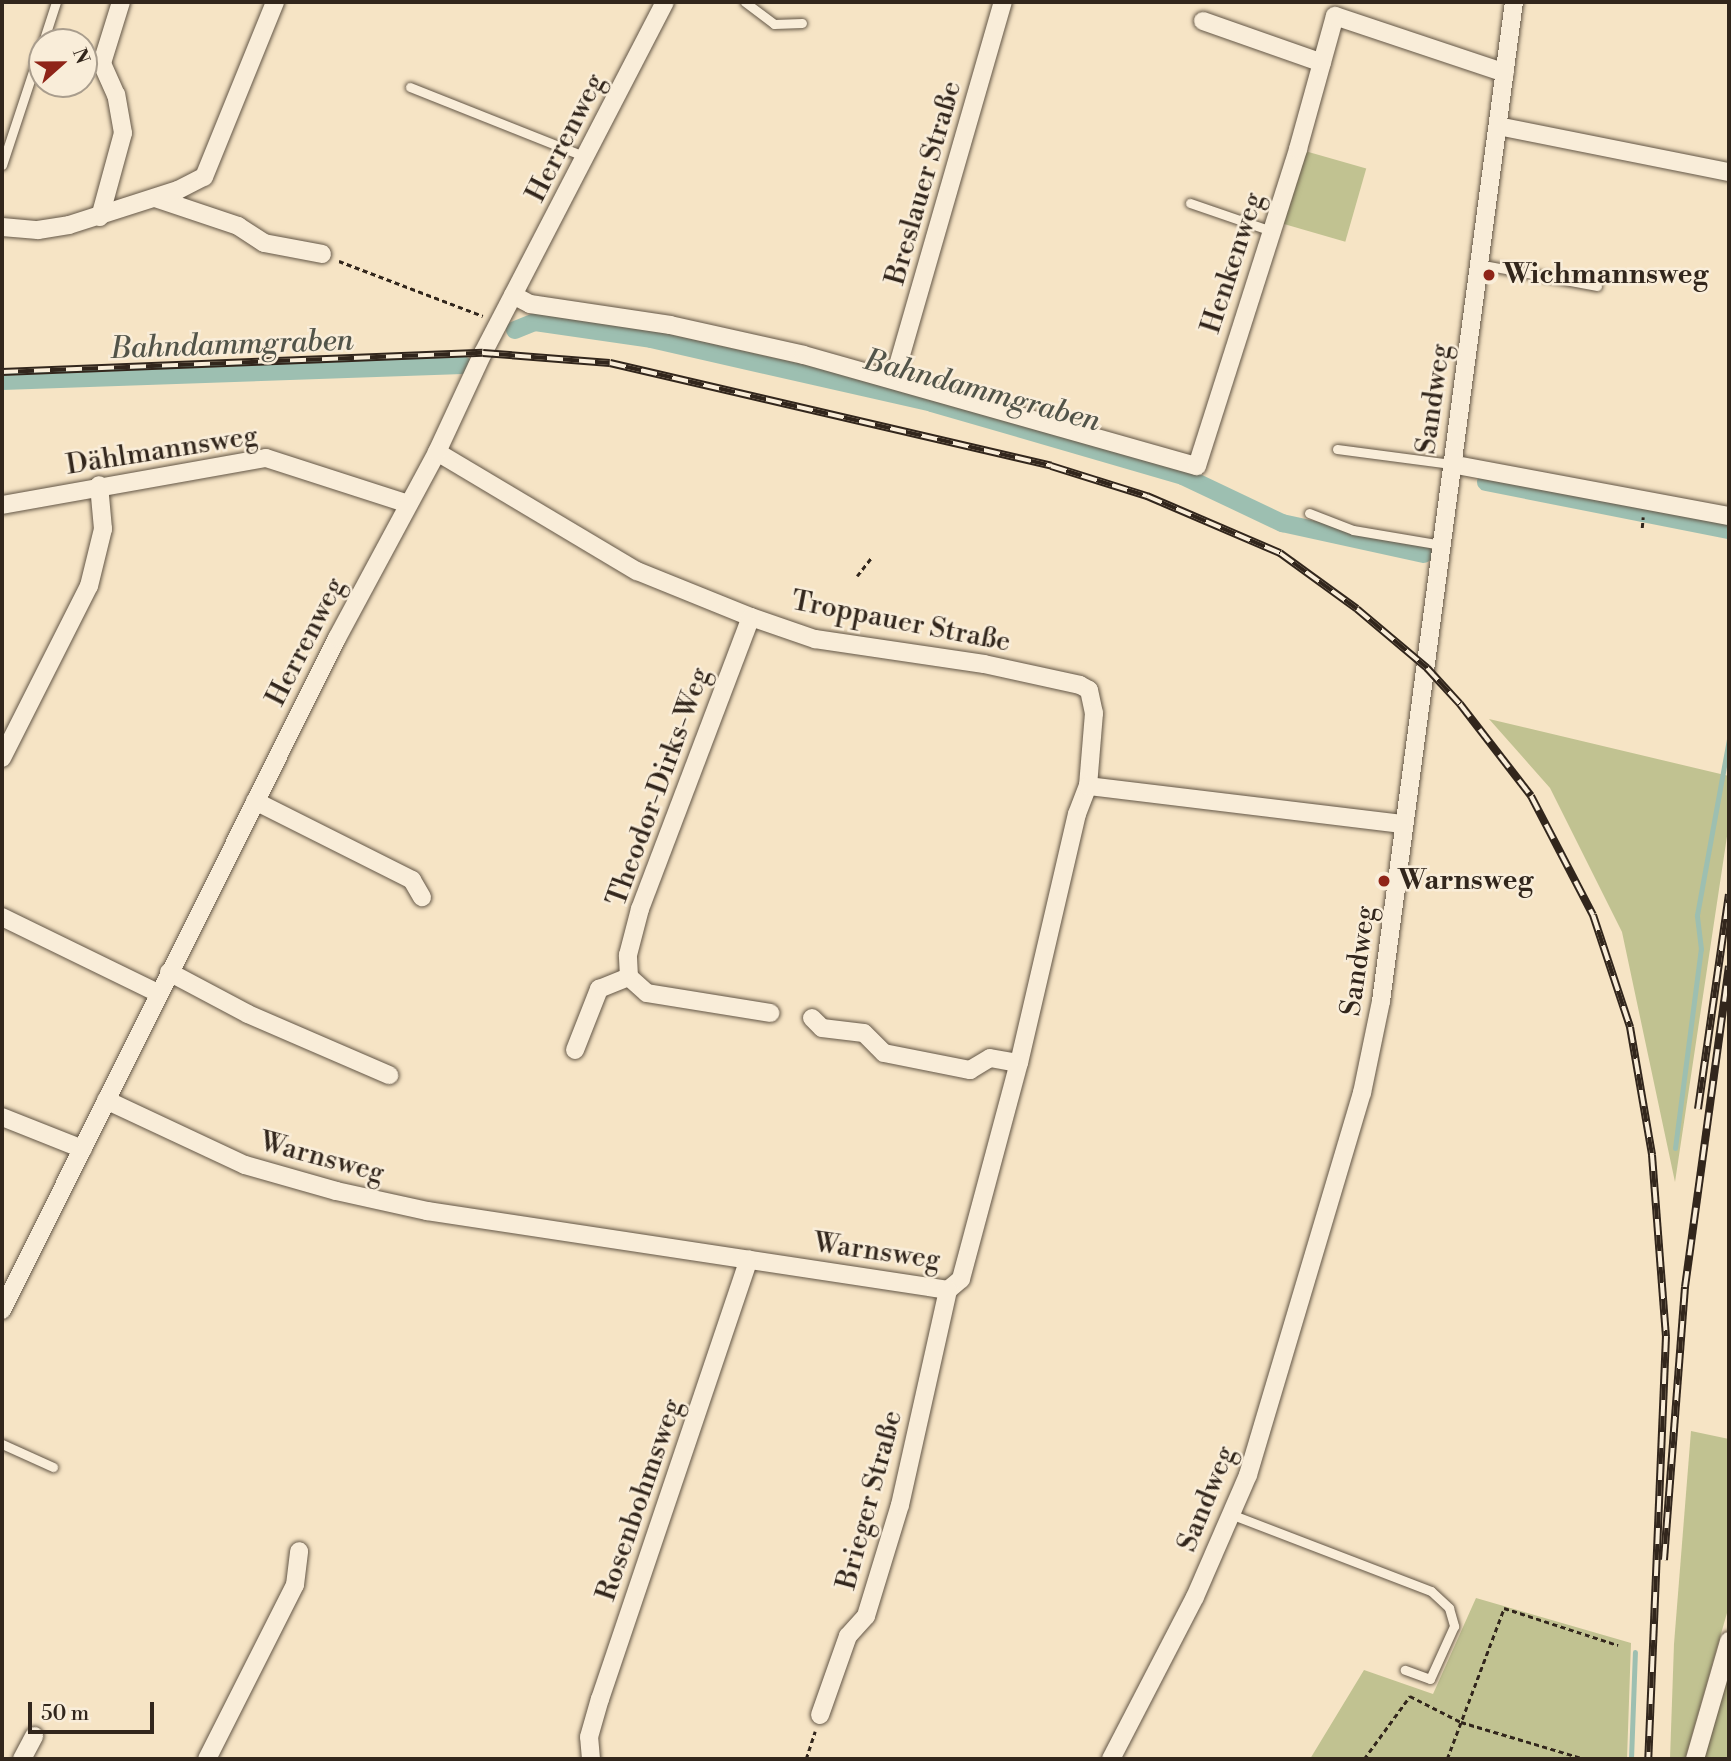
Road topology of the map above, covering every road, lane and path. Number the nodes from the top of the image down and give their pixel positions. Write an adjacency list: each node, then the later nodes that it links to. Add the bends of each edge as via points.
1 (56, 2): 11 (lane)
2 (121, 2): 22 (street, via 102,63 116,95 123,133)
3 (275, 2): 20 (street, via 209,168 195,183)
4 (665, 2): 17 (street, Herrenweg)
5 (745, 2): 10 (lane, via 774,24)
6 (1003, 2): 30 (street, Breslauer Straße)
7 (1514, 2): 13 (street, Sandweg)
8 (1336, 9): 12 (street, Henkenweg); 13 (street, Henkenweg)
9 (1203, 21): 12 (street)
10 (802, 23)
11 (47, 28)
12 (1322, 64): 24 (street, Henkenweg)
13 (1505, 73): 16 (street, Sandweg)
14 (28, 86): 18 (lane)
15 (411, 87): 17 (lane)
16 (1498, 126): 19 (street); 26 (street, Sandweg)
17 (586, 157): 28 (street, Herrenweg)
18 (2, 165)
19 (1729, 172)
20 (155, 198): 22 (street); 25 (street, via 238,226 264,243)
21 (1190, 203): 24 (lane)
22 (100, 217): 23 (street, via 38,230)
23 (2, 227)
24 (1272, 231): 30 (street, Henkenweg, via 1197,466)
25 (322, 254): 29 (path)
26 (1478, 264): 27 (lane); 33 (street, Sandweg)
27 (1597, 286)
28 (513, 295): 29 (street, Herrenweg); 30 (street, via 530,304 670,325)
29 (499, 322): 32 (street, Herrenweg)
30 (894, 379)
31 (1337, 449): 33 (lane)
32 (437, 453): 35 (street, Herrenweg); 44 (street, Troppauer Straße, via 637,570)
33 (1451, 464): 38 (street); 41 (street, Sandweg)
34 (99, 485): 35 (street, Dählmannsweg, via 266,458); 36 (street, Dählmannsweg); 45 (street, via 103,529 89,586)
35 (408, 504): 47 (street, Herrenweg)
36 (2, 505)
37 (1309, 513): 41 (lane, via 1353,530)
38 (1729, 516)
39 (1642, 522): 40 (path)
40 (1642, 528)
41 (1442, 545): 48 (street, Sandweg)
42 (872, 557): 43 (path)
43 (857, 576)
44 (751, 617): 46 (street, Troppauer Straße, via 815,639 986,664 1080,685 1088,690 1094,713); 52 (street, Theodor-Dirks-Weg, via 639,909 628,955)
45 (2, 758)
46 (1088, 786): 48 (street); 57 (street, Warnsweg, via 1056,898)
47 (255, 801): 49 (street, via 412,880); 51 (street, Herrenweg)
48 (1405, 824): 67 (street, Sandweg, via 1381,1001 1362,1093)
49 (422, 897)
50 (2, 917): 53 (street)
51 (169, 972): 53 (street, Herrenweg); 58 (street, via 248,1014)
52 (629, 977): 54 (street, via 647,993); 56 (street, via 599,989)
53 (158, 993): 59 (street, Herrenweg)
54 (770, 1013)
55 (812, 1018): 57 (street, via 822,1028 864,1033 884,1053 970,1070 990,1058)
56 (575, 1051)
57 (1019, 1063): 63 (street, Warnsweg, via 961,1279)
58 (389, 1075)
59 (106, 1100): 61 (street, Herrenweg); 62 (street, Warnsweg, via 245,1166 336,1191 427,1211)
60 (2, 1117): 61 (street)
61 (82, 1149): 64 (street, Herrenweg)
62 (749, 1260): 63 (street, Warnsweg); 77 (street, Rosenbohmsweg, via 600,1699 589,1737)
63 (948, 1290): 72 (street, Brieger Straße, via 900,1505 866,1616 848,1636)
64 (2, 1310)
65 (2, 1444): 66 (lane)
66 (53, 1467)
67 (1233, 1515): 71 (lane, via 1431,1591 1449,1608 1454,1626 1430,1679); 79 (street, Sandweg)
68 (299, 1551): 76 (street, via 295,1585)
69 (1729, 1641): 83 (street)
70 (1618, 1645): 73 (path, via 1504,1608)
71 (1405, 1670)
72 (820, 1715): 78 (path)
73 (1461, 1722): 80 (path, via 1410,1696); 81 (path); 82 (path)
74 (34, 1736): 75 (street)
75 (22, 1759)
76 (207, 1759)
77 (591, 1759)
78 (806, 1759)
79 (1111, 1759)
80 (1364, 1759)
81 (1447, 1759)
82 (1585, 1759)
83 (1695, 1759)

